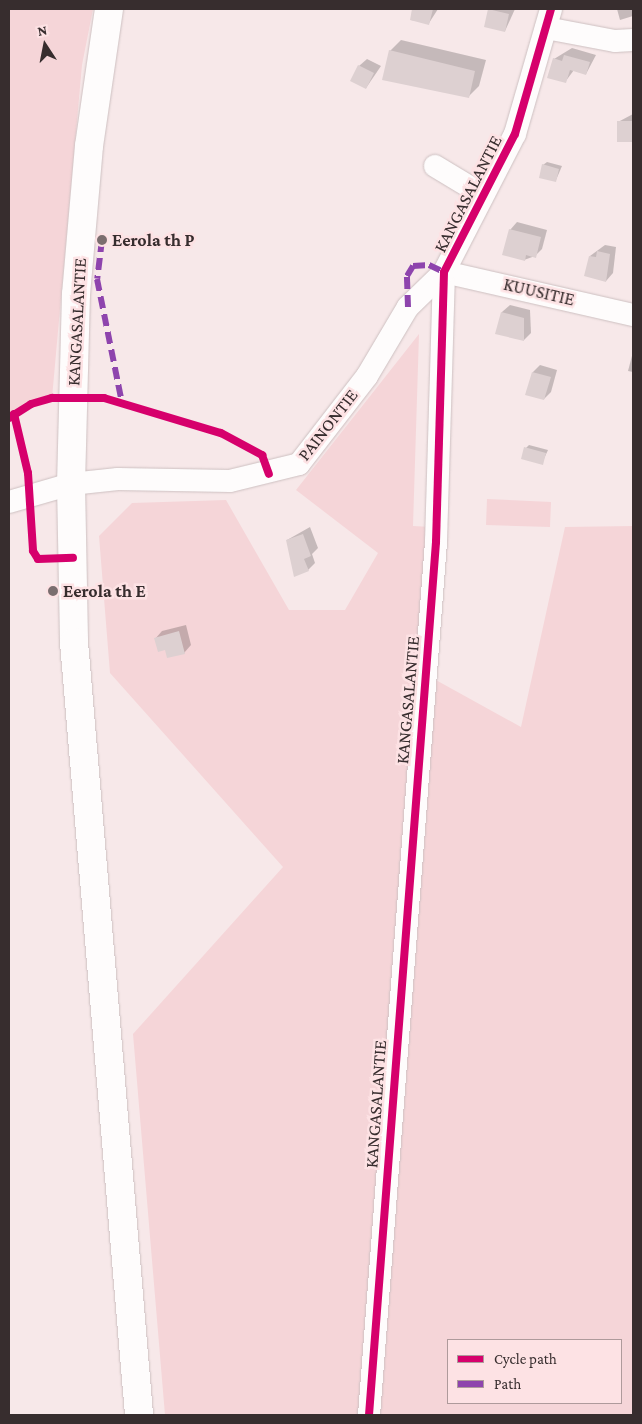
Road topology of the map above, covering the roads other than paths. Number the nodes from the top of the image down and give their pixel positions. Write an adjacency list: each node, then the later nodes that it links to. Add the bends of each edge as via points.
1 (109, 9): 8 (main road, KANGASALANTIE, via 89,146 76,294)
2 (549, 18): 3 (street, via 615,41); 5 (street, KANGASALANTIE, via 516,134)
3 (633, 40)
4 (435, 166): 5 (street)
5 (484, 195): 6 (street, KANGASALANTIE)
6 (444, 272): 7 (street, KUUSITIE); 8 (street, PAINONTIE, via 408,307 367,376 299,464 230,481 118,479); 11 (street, KANGASALANTIE, via 436,542)
7 (633, 315)
8 (71, 484): 9 (street, PAINONTIE); 10 (main road, KANGASALANTIE, via 74,642)
9 (9, 502)
10 (139, 1415)
11 (369, 1415)

